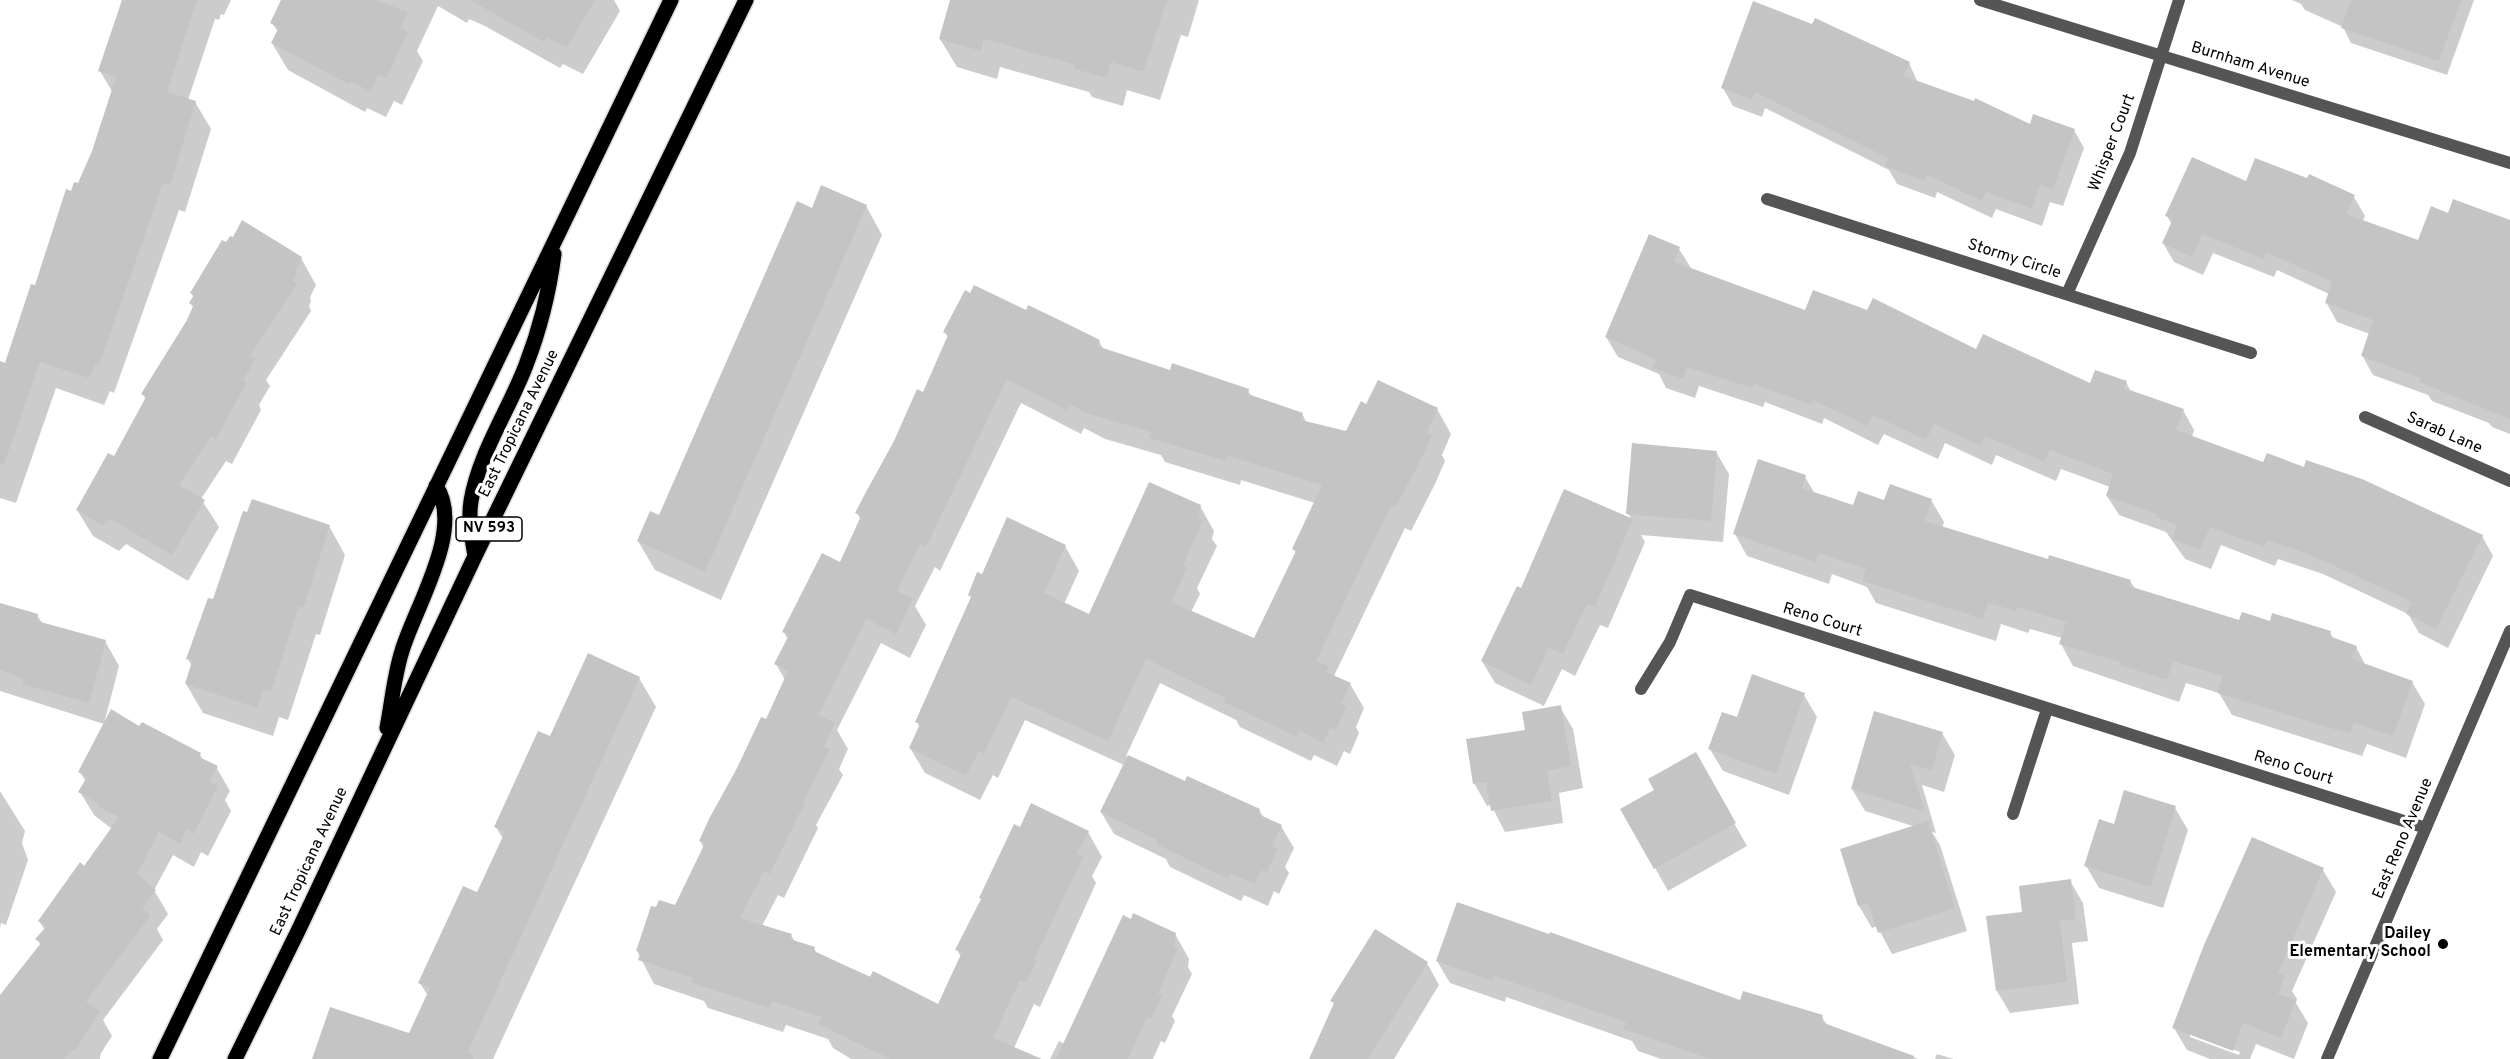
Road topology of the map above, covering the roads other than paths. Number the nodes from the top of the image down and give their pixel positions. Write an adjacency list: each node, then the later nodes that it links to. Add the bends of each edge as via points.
1 (671, 0): 8 (main road)
2 (746, 0): 14 (main road, East Tropicana Avenue / NV 593)
3 (1980, 0): 5 (street, Burnham Avenue)
4 (2179, 0): 5 (street, Whisper Court)
5 (2161, 56): 6 (street, Burnham Avenue); 9 (street, Whisper Court, via 2130,153)
6 (2510, 163)
7 (1767, 199): 9 (street, Stormy Circle)
8 (556, 240): 13 (main road); 14 (main road, via 550,288 538,334 482,465 471,502)
9 (2067, 294): 10 (street, Stormy Circle)
10 (2251, 353)
11 (2365, 417): 12 (street, Sarab Lane)
12 (2510, 481)
13 (436, 486): 18 (main road, via 443,496 445,514 442,542 402,650); 21 (main road)
14 (475, 556): 18 (main road, East Tropicana Avenue / NV 593)
15 (2510, 631): 20 (street, East Reno Avenue)
16 (1641, 689): 17 (street, Reno Court, via 1670,642 1690,595)
17 (2047, 709): 19 (street); 20 (street, Reno Court)
18 (383, 748): 22 (main road, East Tropicana Avenue / NV 593)
19 (2013, 814)
20 (2426, 828): 23 (street, East Reno Avenue)
21 (160, 1059)
22 (234, 1059)
23 (2327, 1059)

